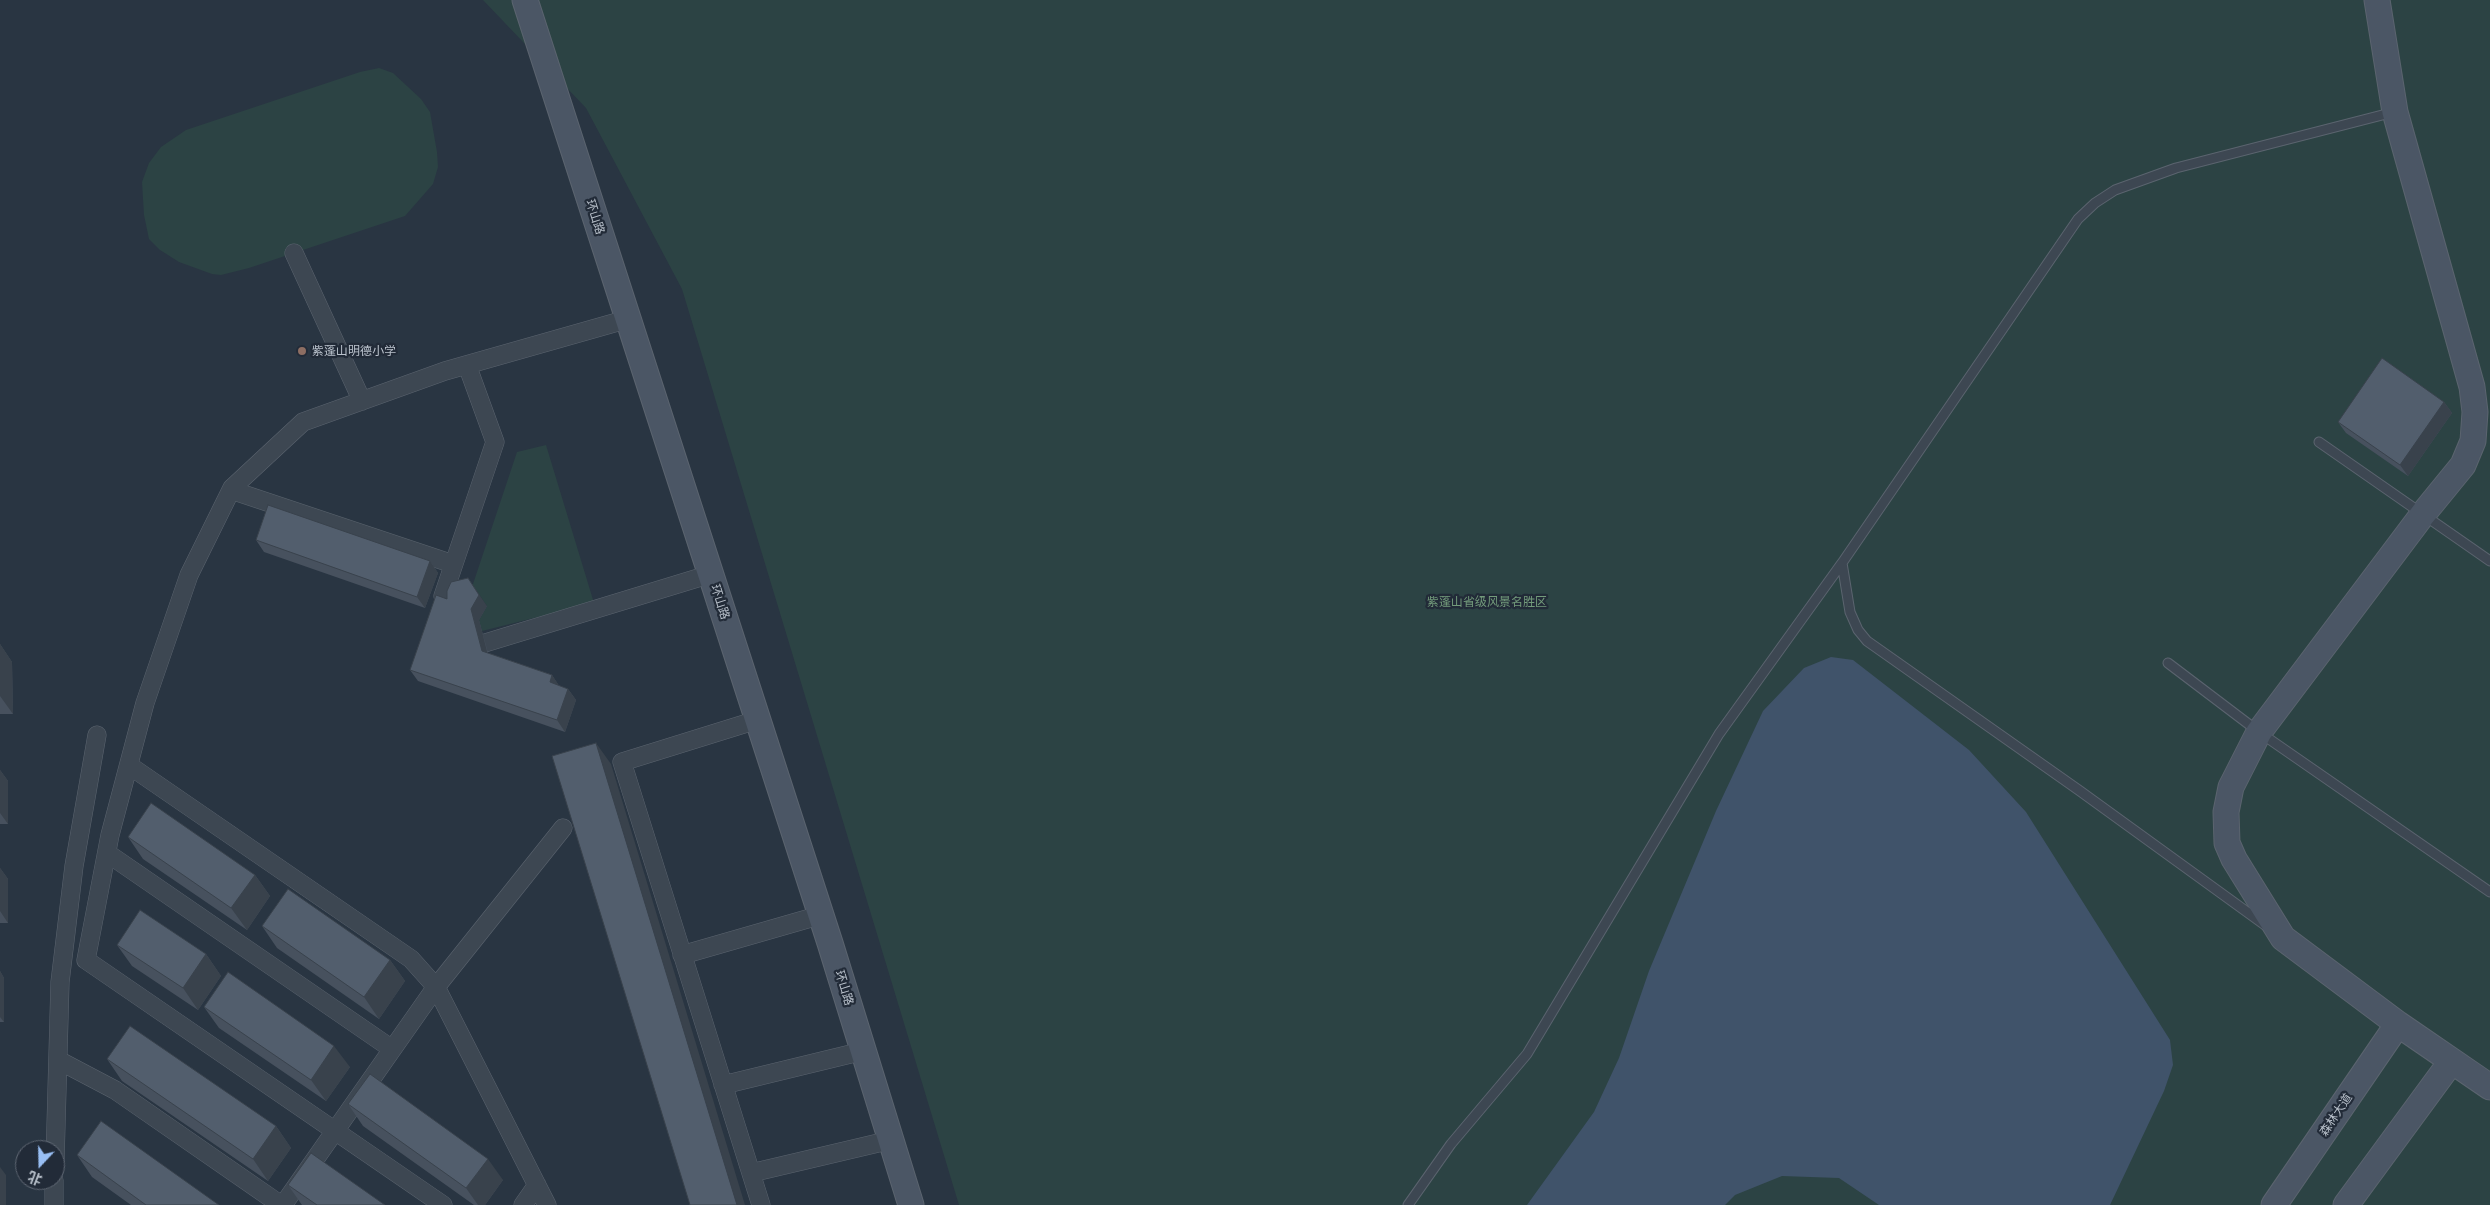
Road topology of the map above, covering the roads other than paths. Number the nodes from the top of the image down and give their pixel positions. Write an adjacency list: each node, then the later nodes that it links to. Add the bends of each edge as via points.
1 (525, 0): 5 (street, 环山路)
2 (2378, 0): 3 (street)
3 (2395, 112): 10 (street, via 2472,387 2475,412 2473,441 2463,465); 12 (lane, via 2176,168 2115,190 2094,203 2078,219)
4 (294, 253): 7 (street)
5 (628, 319): 6 (street); 14 (street, 环山路)
6 (467, 365): 7 (street); 13 (street, via 495,442)
7 (362, 401): 9 (street, via 304,422)
8 (2319, 442): 10 (lane)
9 (231, 490): 13 (street); 21 (street, via 189,575 146,703)
10 (2423, 514): 11 (lane); 19 (street)
11 (2490, 561)
12 (1842, 563): 26 (lane, via 1850,612 1867,641); 49 (lane, via 1719,734 1528,1054 1452,1144)
13 (453, 564): 15 (street)
14 (711, 574): 16 (street); 18 (street, 环山路)
15 (442, 596)
16 (485, 643)
17 (2168, 663): 19 (lane)
18 (758, 720): 25 (street, 环山路); 27 (street, via 622,762)
19 (2259, 732): 24 (lane); 26 (street, via 2230,788 2226,812 2228,843 2234,859)
20 (97, 736): 33 (street, via 74,866 60,982)
21 (130, 766): 23 (street); 28 (street, via 403,954)
22 (563, 828): 28 (street)
23 (107, 853): 30 (street); 36 (street, via 86,960)
24 (2490, 892)
25 (821, 915): 27 (street); 31 (street, 环山路)
26 (2283, 938): 29 (street)
27 (682, 955): 34 (street)
28 (436, 987): 30 (street); 40 (street)
29 (2398, 1024): 32 (street); 50 (street, 森林大道)
30 (392, 1049): 36 (street)
31 (863, 1051): 34 (street); 38 (street, 环山路)
32 (2454, 1058): 35 (street); 51 (street)
33 (58, 1060): 37 (street); 43 (street, via 114,1090)
34 (723, 1085): 39 (street)
35 (2490, 1087)
36 (336, 1130): 43 (street); 44 (street)
37 (56, 1140)
38 (891, 1140): 39 (street); 48 (street, 环山路)
39 (751, 1173): 47 (street)
40 (537, 1185): 45 (street); 46 (street)
41 (54, 1190): 42 (street)
42 (54, 1205)
43 (282, 1205)
44 (443, 1205)
45 (523, 1205)
46 (547, 1205)
47 (761, 1205)
48 (911, 1205)
49 (1408, 1205)
50 (2274, 1205)
51 (2346, 1205)

